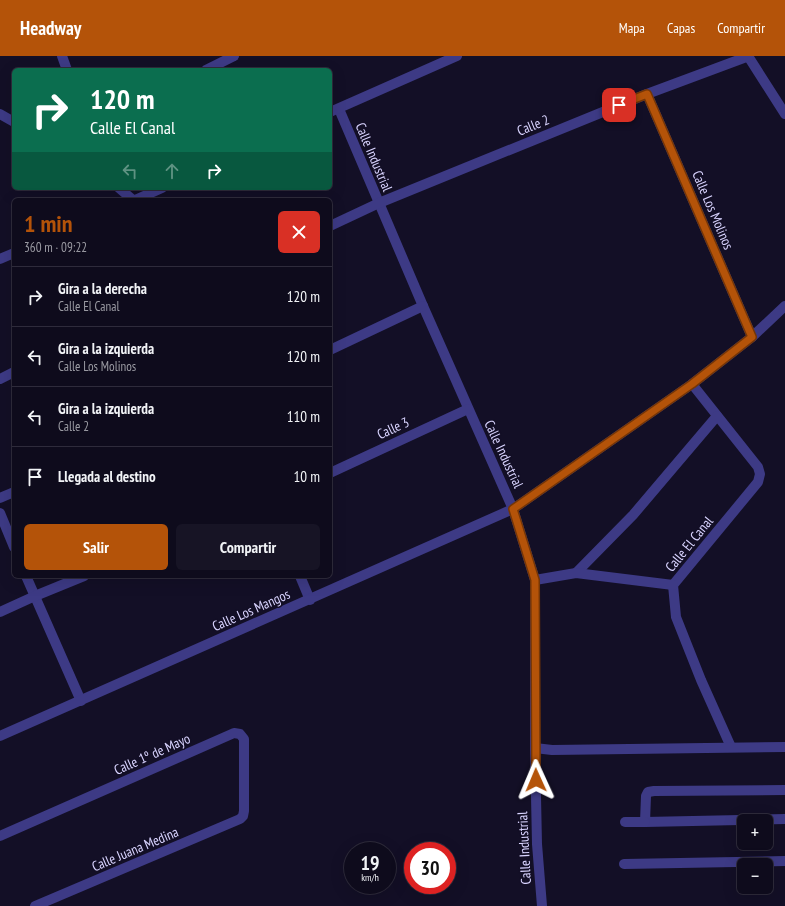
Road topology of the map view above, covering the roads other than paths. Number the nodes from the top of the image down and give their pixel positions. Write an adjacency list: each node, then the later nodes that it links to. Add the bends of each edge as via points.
1 (63, 56): 5 (street)
2 (234, 56): 6 (street)
3 (457, 56): 8 (street)
4 (749, 56): 7 (street, Calle 2); 10 (street)
5 (66, 68)
6 (210, 68)
7 (647, 94): 16 (street, Calle 2); 22 (street, Calle Los Molinos)
8 (334, 111): 16 (street, Calle Industrial)
9 (0, 114): 11 (street)
10 (785, 114)
11 (12, 121)
12 (122, 190): 14 (street)
13 (157, 190): 15 (street)
14 (132, 198)
15 (139, 198)
16 (379, 203): 17 (street, Calle 2); 20 (street, Calle Industrial)
17 (332, 225)
18 (12, 254): 19 (street)
19 (0, 259)
20 (423, 306): 23 (street); 27 (street, Calle Industrial)
21 (785, 306): 22 (street)
22 (752, 337): 26 (street)
23 (332, 349)
24 (12, 373): 25 (street)
25 (0, 379)
26 (692, 384): 28 (street, Calle El Canal); 32 (street)
27 (468, 410): 29 (street, Calle 3); 32 (street, Calle Industrial)
28 (717, 416): 35 (street, via 633,515); 40 (street, Calle El Canal, via 758,467 758,482)
29 (332, 472)
30 (12, 493): 31 (street)
31 (0, 498)
32 (513, 509): 39 (street, Calle Industrial); 42 (street, Calle Los Mangos)
33 (0, 513): 34 (street)
34 (12, 541)
35 (576, 573): 39 (street); 40 (street)
36 (27, 578): 41 (street)
37 (79, 578): 41 (street)
38 (301, 578): 42 (street)
39 (535, 580): 48 (street, Calle Industrial)
40 (673, 585): 46 (street, Calle El Canal, via 676,617)
41 (35, 596): 43 (street); 44 (street)
42 (310, 600): 44 (street, Calle Los Mangos)
43 (0, 612)
44 (81, 700): 45 (street, Calle Los Mangos)
45 (0, 736)
46 (731, 747): 47 (street); 48 (street, via 552,750)
47 (785, 747)
48 (535, 748): 58 (street, Calle Industrial, via 537,844)
49 (785, 790): 53 (street, via 648,792)
50 (243, 816): 54 (street, Calle 1º de Mayo, via 244,739 240,734 234,733); 57 (street, Calle Juana Medina)
51 (785, 819): 53 (street)
52 (625, 822): 53 (street)
53 (645, 822)
54 (0, 836)
55 (785, 861): 56 (street)
56 (624, 864)
57 (35, 906)
58 (542, 906)

